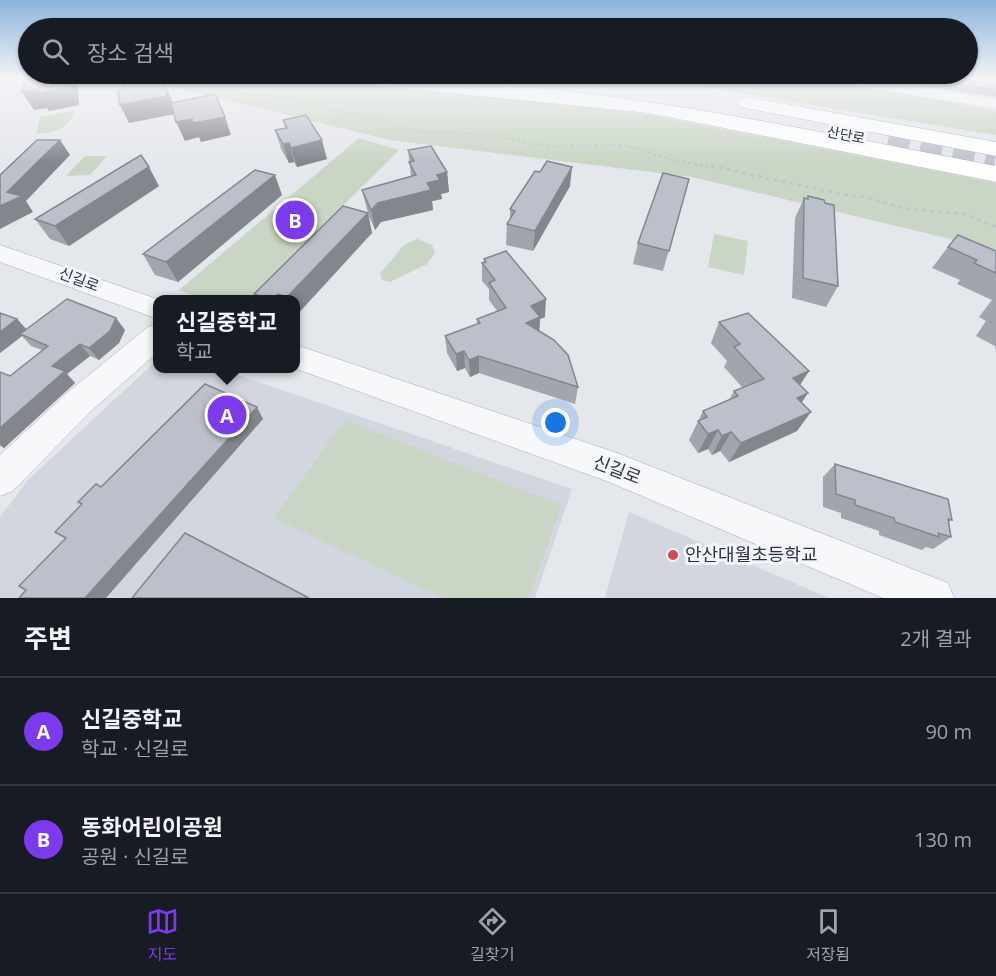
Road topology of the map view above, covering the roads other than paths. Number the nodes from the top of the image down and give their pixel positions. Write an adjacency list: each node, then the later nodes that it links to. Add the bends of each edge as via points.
1 (647, 107): 4 (main road)
2 (733, 107): 4 (main road, 산단로)
3 (764, 107): 5 (main road)
4 (891, 145): 5 (main road, via 947,157); 6 (main road)
5 (994, 153)
6 (996, 174)
7 (0, 253): 8 (street, 신길로)
8 (153, 307)
9 (153, 339): 11 (street, via 79,402)
10 (300, 358): 12 (street, 신길로, via 617,469)
11 (0, 479)
12 (933, 598)

